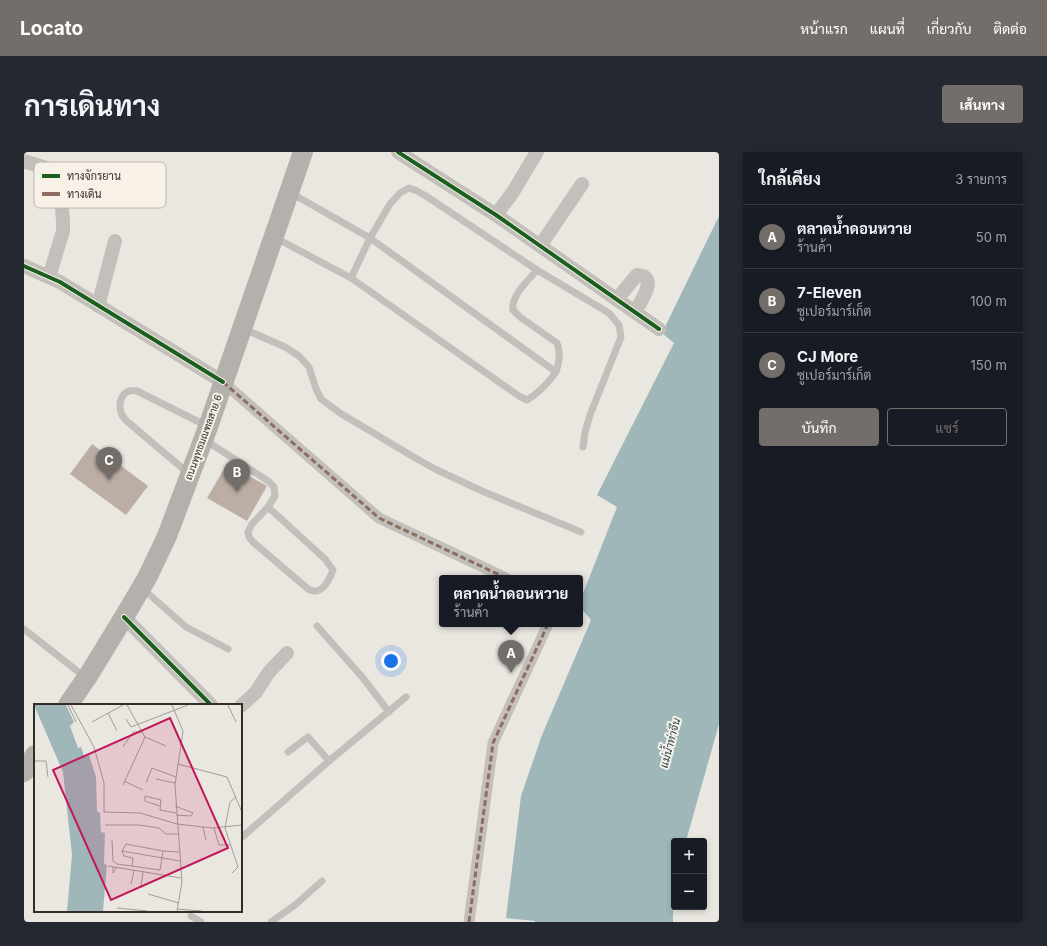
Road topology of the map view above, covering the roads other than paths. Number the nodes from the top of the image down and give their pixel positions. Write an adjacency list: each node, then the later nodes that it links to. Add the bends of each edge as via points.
1 (303, 152): 7 (main road, ถนนพุทธมณฑลสาย 6)
2 (398, 152): 9 (street)
3 (537, 152): 9 (street)
4 (24, 161): 5 (street)
5 (34, 164)
6 (582, 184): 13 (street)
7 (289, 192): 10 (main road, ถนนพุทธมณฑลสาย 6); 11 (lane)
8 (63, 208): 16 (street, via 63,231)
9 (496, 215): 13 (street)
10 (273, 236): 17 (lane); 21 (main road, ถนนพุทธมณฑลสาย 6)
11 (370, 238): 15 (lane, via 390,204 400,192 409,188 417,190); 17 (lane); 23 (lane)
12 (116, 241): 19 (street)
13 (540, 246): 18 (street)
14 (24, 266): 16 (street)
15 (537, 270): 23 (lane, via 512,305 520,317 557,343 560,358); 26 (lane, via 609,313 620,325 621,337 584,432)
16 (49, 277): 19 (street)
17 (350, 278): 23 (lane, via 518,396 528,400 544,387)
18 (617, 299): 20 (street); 20 (street, via 637,276 646,278 647,289)
19 (98, 306): 24 (street)
20 (635, 312): 22 (street)
21 (242, 328): 24 (main road, ถนนพุทธมณฑลสาย 6); 29 (lane, via 299,356 309,367 321,399 416,459 482,491)
22 (659, 329)
23 (556, 372)
24 (223, 382): 25 (main road, ถนนพุทธมณฑลสาย 6); 30 (street, via 379,518)
25 (205, 433): 27 (main road, ถนนพุทธมณฑลสาย 6); 27 (lane, via 137,391 126,392 121,399 120,410 123,417); 28 (lane, via 274,487 275,496)
26 (583, 447)
27 (190, 475): 31 (main road, ถนนพุทธมณฑลสาย 6, via 167,536)
28 (268, 507): 28 (lane, via 330,565 332,574 321,590 314,592 308,589 249,537 248,532 252,524)
29 (581, 532)
30 (500, 575)
31 (141, 588): 32 (main road, ถนนพุทธมณฑลสาย 6); 36 (lane, via 186,627)
32 (124, 617): 38 (main road, ถนนพุทธมณฑลสาย 6); 41 (street)
33 (317, 626): 43 (lane)
34 (547, 627): 53 (street, via 493,743)
35 (24, 629): 38 (lane)
36 (228, 649)
37 (287, 653): 42 (street, via 269,672 256,692)
38 (86, 678): 40 (main road, ถนนพุทธมณฑลสาย 6)
39 (406, 697): 43 (lane)
40 (69, 704)
41 (210, 704)
42 (242, 705)
43 (389, 712): 46 (lane)
44 (288, 752): 46 (lane, via 308,737)
45 (34, 757): 47 (main road)
46 (329, 761): 48 (lane)
47 (24, 772)
48 (242, 837)
49 (322, 881): 52 (lane)
50 (191, 916): 51 (lane)
51 (201, 922)
52 (271, 922)
53 (469, 922)

